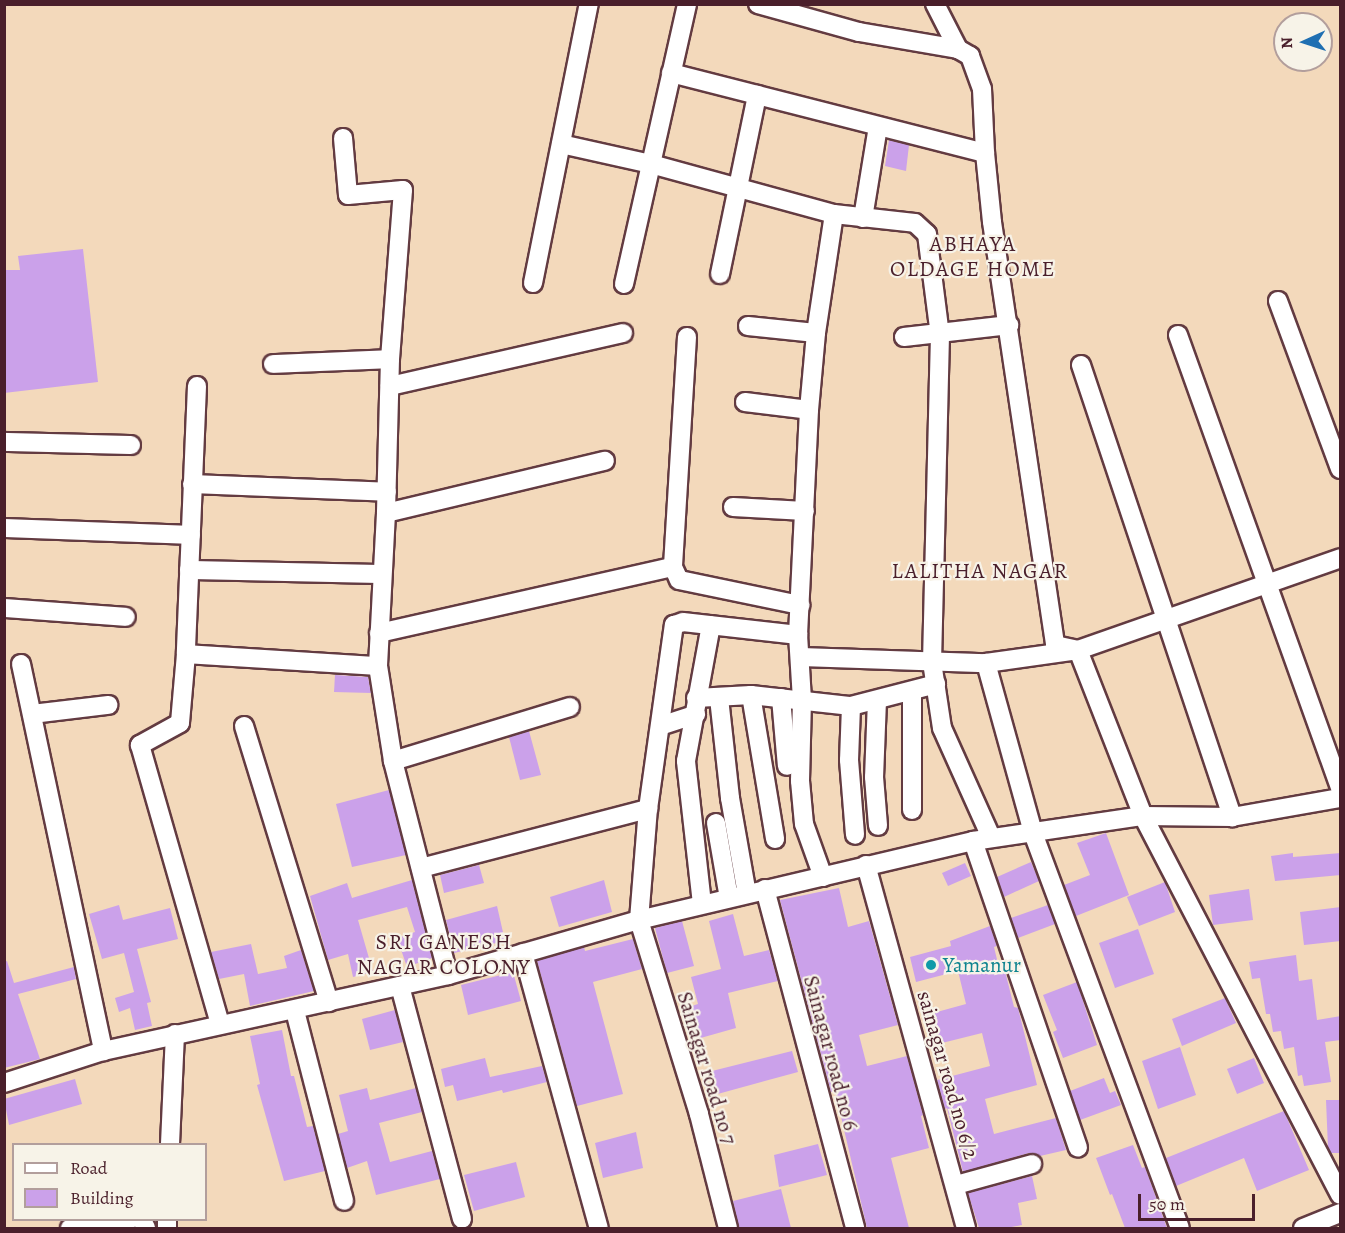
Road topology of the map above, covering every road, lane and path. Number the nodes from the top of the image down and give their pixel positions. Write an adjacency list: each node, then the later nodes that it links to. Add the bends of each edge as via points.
1 (589, 4): 10 (street)
2 (687, 4): 6 (street)
3 (758, 4): 5 (street, via 859,32)
4 (935, 4): 5 (street)
5 (958, 49): 11 (street, via 970,57 982,89)
6 (671, 73): 7 (street); 12 (street)
7 (757, 95): 8 (street); 13 (street)
8 (878, 126): 11 (street); 15 (street)
9 (343, 138): 28 (street, via 348,195 403,190)
10 (561, 144): 12 (street); 17 (street)
11 (985, 153): 20 (street)
12 (651, 164): 13 (street); 18 (street)
13 (738, 188): 14 (street); 16 (street)
14 (834, 214): 15 (street); 23 (street)
15 (863, 218): 24 (street, via 915,223 927,234)
16 (720, 274)
17 (533, 283)
18 (624, 284)
19 (1278, 301): 38 (street)
20 (1009, 325): 24 (street); 58 (street, via 1055,645)
21 (748, 326): 23 (street)
22 (623, 333): 32 (street)
23 (816, 333): 34 (street)
24 (940, 335): 27 (street); 61 (street)
25 (1178, 335): 50 (street)
26 (687, 337): 47 (street)
27 (904, 337)
28 (390, 359): 29 (street); 32 (street)
29 (273, 364)
30 (1081, 365): 54 (street)
31 (197, 386): 39 (street)
32 (390, 386): 40 (street)
33 (745, 402): 34 (street)
34 (809, 410): 42 (street)
35 (4, 442): 36 (street)
36 (131, 446)
37 (605, 461): 43 (street)
38 (1341, 469)
39 (192, 483): 40 (street); 45 (street)
40 (387, 492): 43 (street)
41 (733, 507): 42 (street)
42 (805, 511): 51 (street)
43 (386, 513): 49 (street)
44 (4, 528): 45 (street)
45 (191, 535): 48 (street)
46 (1341, 558): 50 (street)
47 (673, 567): 51 (street, via 679,580); 56 (street)
48 (189, 570): 49 (street); 59 (street)
49 (382, 574): 56 (street)
50 (1268, 584): 54 (street); 83 (street)
51 (800, 605): 57 (street)
52 (4, 609): 53 (street)
53 (126, 616)
54 (1167, 618): 58 (street); 88 (street)
55 (711, 625): 57 (street); 73 (street); 78 (street, via 674,625)
56 (379, 633): 64 (street)
57 (798, 635): 60 (street)
58 (1078, 650): 62 (street); 87 (street)
59 (186, 654): 64 (street); 107 (street, via 180,723 140,745)
60 (801, 657): 61 (street); 70 (street)
61 (932, 662): 62 (street); 65 (street)
62 (986, 663): 91 (street)
63 (21, 664): 76 (street)
64 (378, 666): 80 (street)
65 (936, 684): 66 (street); 94 (street, via 942,728)
66 (912, 691): 71 (street); 86 (street)
67 (751, 695): 68 (street); 69 (street); 93 (street)
68 (719, 698): 73 (street); 98 (street, Sainagar road no 6, via 730,798)
69 (781, 698): 70 (street); 82 (street)
70 (802, 700): 74 (street); 97 (street, via 804,824)
71 (877, 700): 74 (street); 90 (street, via 874,777)
72 (108, 705): 76 (street)
73 (696, 706): 78 (street); 81 (street)
74 (851, 706): 92 (street, via 849,760)
75 (570, 707): 80 (street)
76 (32, 714): 109 (street)
77 (244, 726): 105 (street)
78 (660, 726): 79 (street)
79 (655, 759): 81 (street); 85 (street)
80 (393, 761): 96 (street)
81 (686, 761): 100 (street)
82 (788, 766)
83 (1341, 789)
84 (1341, 798): 88 (street)
85 (648, 809): 96 (street); 101 (street)
86 (912, 810)
87 (1143, 816): 88 (street); 91 (street); 114 (street)
88 (1232, 817)
89 (716, 823): 99 (street)
90 (878, 826)
91 (1033, 833): 94 (street); 126 (street)
92 (855, 835)
93 (775, 839)
94 (982, 839): 95 (street); 112 (street)
95 (866, 865): 97 (street); 115 (street, sainagar road no 6/2)
96 (421, 868): 103 (street)
97 (823, 877): 98 (street)
98 (756, 892): 99 (street); 124 (street, Sainagar road no 6)
99 (729, 898): 100 (street)
100 (702, 904): 101 (street)
101 (639, 920): 102 (street); 123 (street, Sainagar road no 7, via 699,1114)
102 (522, 953): 103 (street); 122 (street)
103 (448, 975): 104 (street)
104 (400, 986): 105 (street); 119 (street)
105 (328, 1002): 106 (street)
106 (295, 1011): 107 (street); 117 (street)
107 (220, 1024): 108 (street)
108 (175, 1034): 109 (street); 111 (street)
109 (103, 1051): 110 (street)
110 (4, 1083)
111 (170, 1143)
112 (1078, 1148)
113 (1032, 1164): 115 (street)
114 (1333, 1165): 116 (street)
115 (956, 1185): 125 (street, sainagar road no 6/2)
116 (1341, 1195)
117 (344, 1201)
118 (1341, 1213): 127 (street)
119 (462, 1219)
120 (122, 1221): 121 (street)
121 (70, 1228)
122 (598, 1228)
123 (728, 1228)
124 (855, 1228)
125 (966, 1228)
126 (1180, 1228)
127 (1303, 1228)

